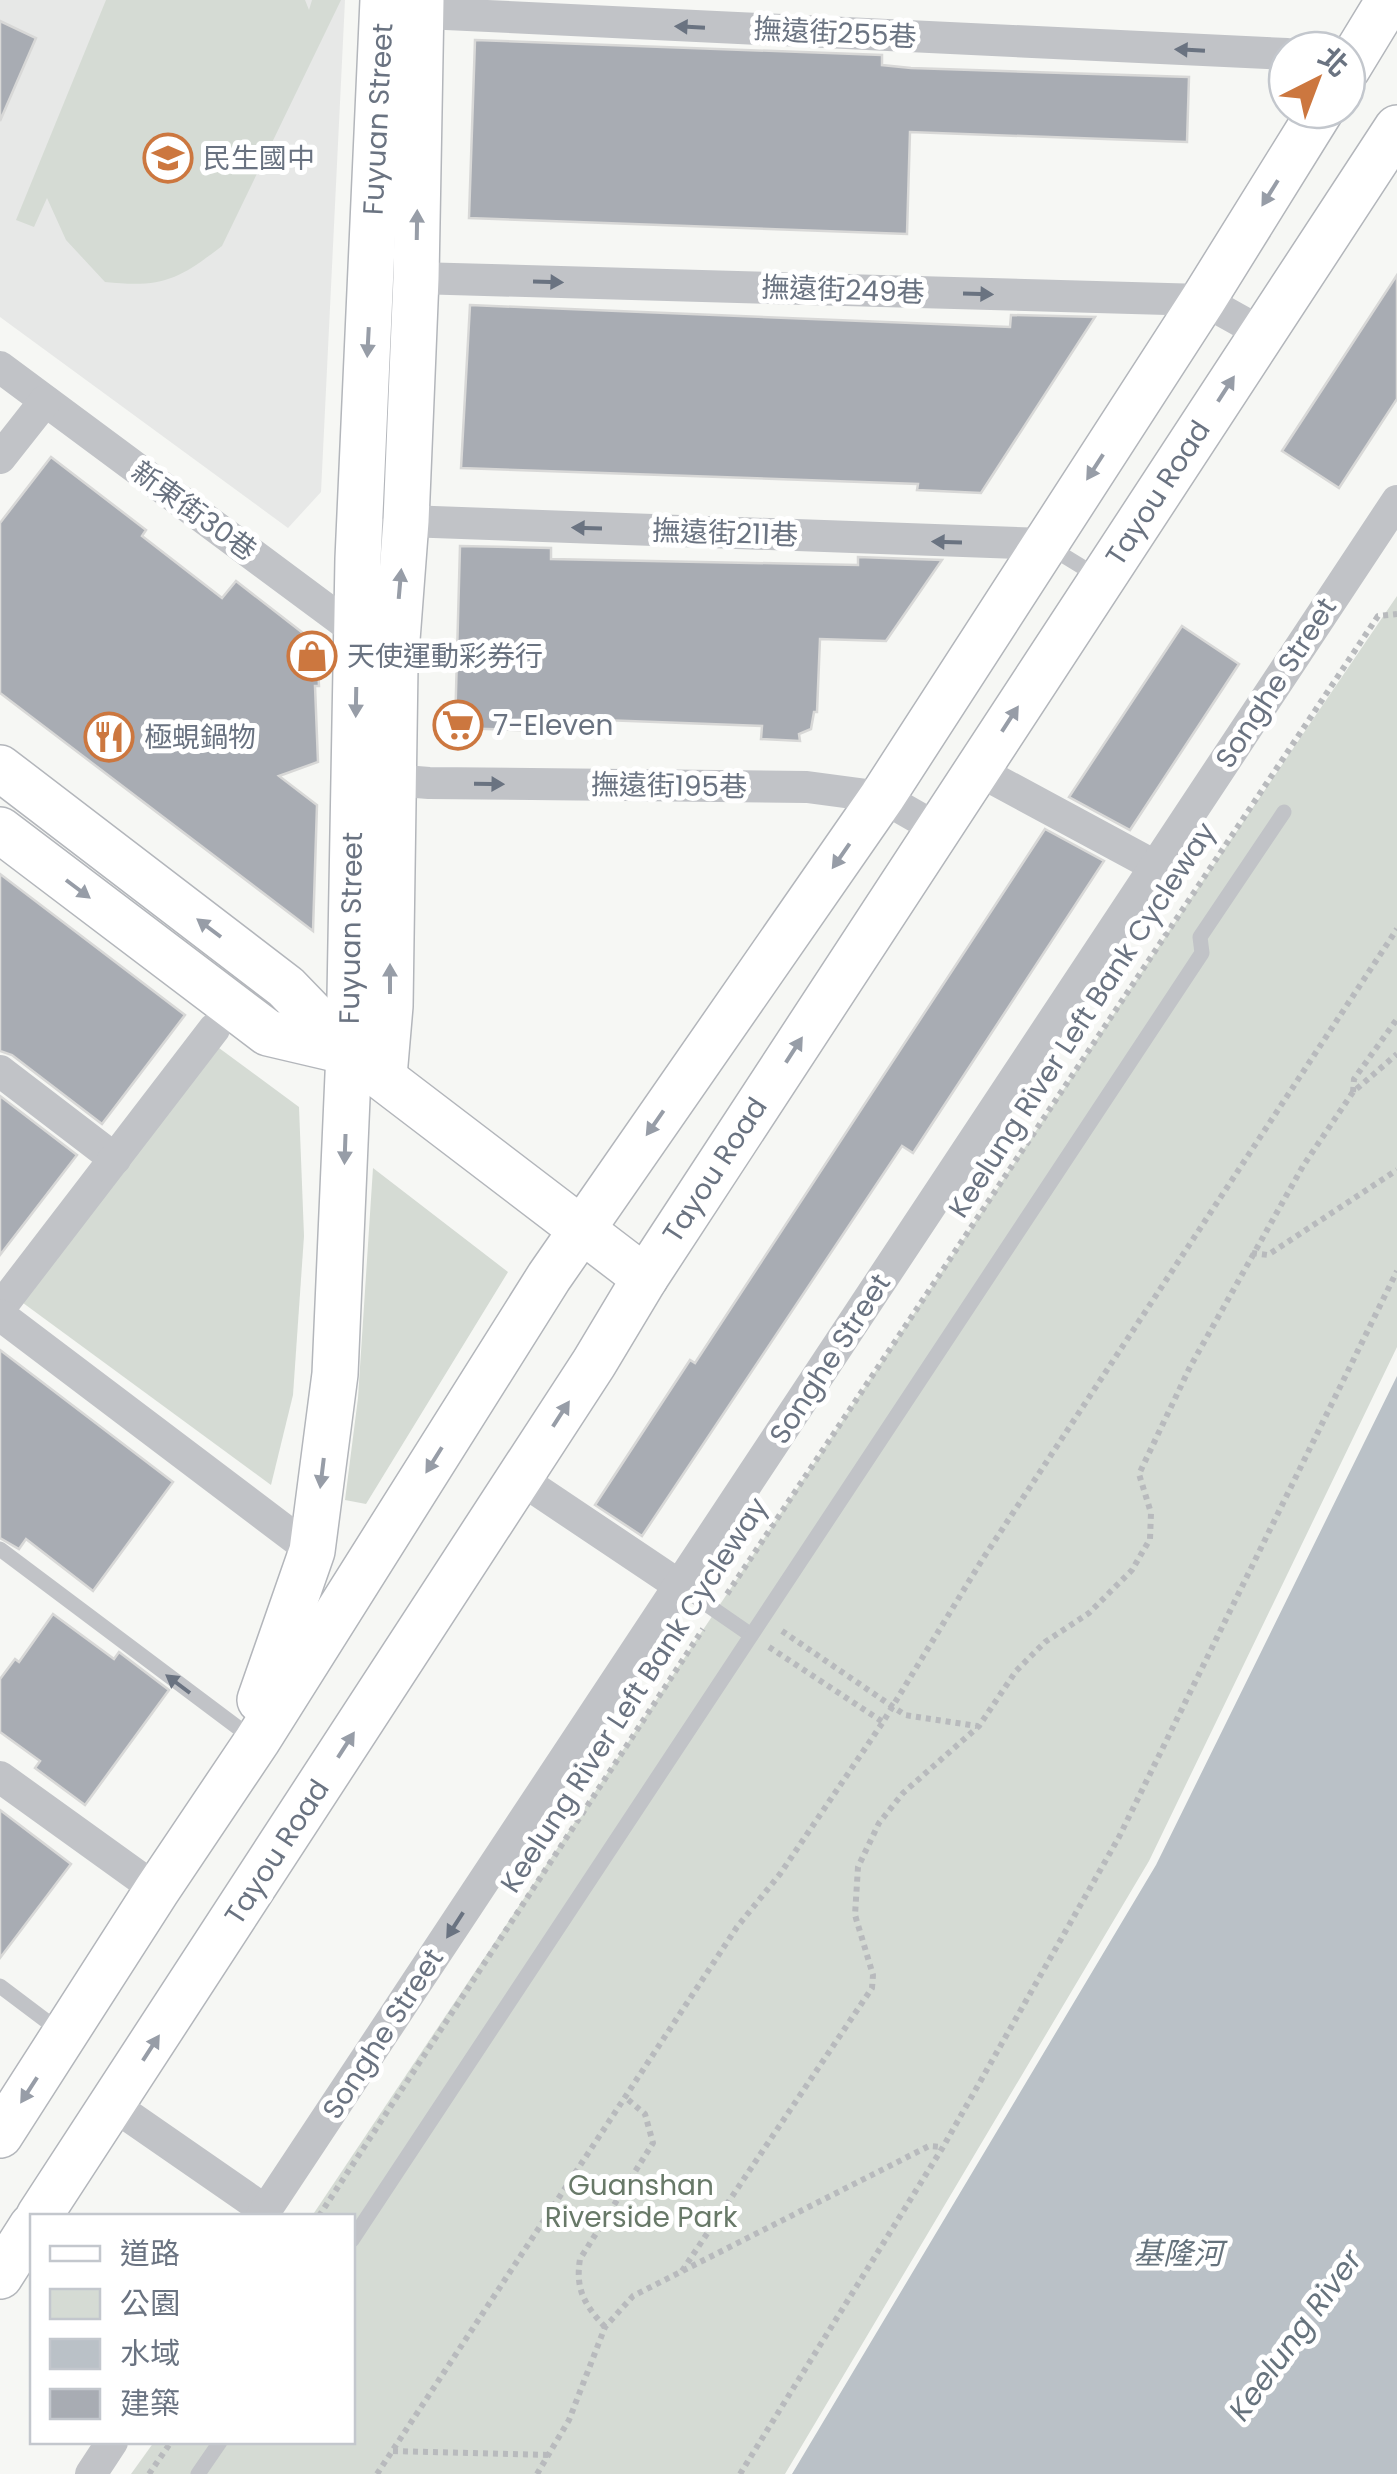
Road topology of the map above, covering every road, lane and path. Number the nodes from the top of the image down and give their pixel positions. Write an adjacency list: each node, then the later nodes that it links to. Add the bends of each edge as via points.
1 (1389, 0): 3 (main road)
2 (402, 6): 4 (street, 撫遠街255巷, one-way to 2); 7 (main road, Fuyuan Street, one-way to 2); 16 (main road, Fuyuan Street, one-way to 16)
3 (1367, 34)
4 (1267, 53)
5 (1397, 128): 9 (main road, Tayou Road)
6 (1309, 130): 8 (main road, one-way to 8)
7 (416, 278): 8 (street, 撫遠街249巷, one-way to 8); 14 (main road, Fuyuan Street)
8 (1203, 300): 9 (street, 撫遠街249巷); 15 (main road, one-way to 15)
9 (1262, 334): 17 (main road, Tayou Road, one-way to 9)
10 (0, 366): 11 (street, 新東街30巷)
11 (44, 401): 12 (street); 19 (street, 新東街30巷)
12 (0, 458)
13 (1397, 501): 27 (street, Songhe Street)
14 (406, 520): 15 (street, 撫遠街211巷, one-way to 14); 16 (street); 19 (main road, Fuyuan Street, one-way to 14)
15 (1044, 544): 17 (lane); 23 (main road)
16 (358, 559): 19 (main road, Fuyuan Street)
17 (1102, 579): 21 (main road, Tayou Road, one-way to 17)
18 (1397, 614): 46 (path, Keelung River Left Bank Cycleway, via 1378,616)
19 (377, 633): 22 (main road, Fuyuan Street); 32 (main road, Fuyuan Street, one-way to 32)
20 (0, 768): 32 (main road, one-way to 20, via 286,987)
21 (977, 770): 26 (main road, Tayou Road); 27 (street)
22 (391, 780): 23 (street, 撫遠街195巷, one-way to 23, via 806,787); 32 (main road, Fuyuan Street, one-way to 22, via 390,1006)
23 (882, 797): 26 (street, 撫遠街195巷); 37 (main road, one-way to 37)
24 (1284, 812): 47 (lane, via 1200,938 1202,953)
25 (0, 830): 32 (main road, one-way to 32, via 268,1033)
26 (938, 830): 40 (main road, Tayou Road, one-way to 26)
27 (1156, 866): 45 (street, Songhe Street)
28 (1397, 929): 49 (path)
29 (1397, 1020): 34 (path, via 1354,1079)
30 (214, 1029): 35 (street)
31 (1397, 1054): 34 (path)
32 (366, 1064): 37 (main road); 44 (main road, Fuyuan Street, one-way to 44)
33 (0, 1071): 35 (street)
34 (1353, 1092): 38 (path)
35 (115, 1159): 41 (street)
36 (1397, 1170): 38 (path, via 1268,1255)
37 (580, 1230): 40 (main road); 52 (main road, one-way to 52)
38 (1252, 1253): 51 (path, via 1138,1474 1151,1513 1150,1539 1132,1570 1089,1613 1044,1642 1016,1671)
39 (1397, 1272): 60 (path, via 1119,1837)
40 (645, 1278): 42 (main road, Tayou Road, one-way to 40)
41 (0, 1312): 44 (street)
42 (519, 1478): 45 (street); 58 (main road, Tayou Road, one-way to 42)
43 (0, 1549): 52 (lane, one-way to 43)
44 (312, 1551): 52 (main road, Fuyuan Street)
45 (680, 1586): 46 (lane); 62 (street, Songhe Street, one-way to 62)
46 (716, 1610): 48 (lane); 63 (path, Keelung River Left Bank Cycleway)
47 (762, 1618): 48 (lane); 49 (path)
48 (751, 1635): 50 (path); 64 (lane)
49 (892, 1706): 50 (path); 51 (path, via 905,1715)
50 (882, 1722): 57 (path)
51 (979, 1726): 65 (path, via 879,1823 858,1867 855,1915 872,1988)
52 (250, 1737): 54 (main road)
53 (0, 1777): 54 (street)
54 (157, 1890): 56 (main road)
55 (0, 1986): 56 (lane)
56 (65, 2034): 59 (main road, one-way to 59)
57 (625, 2097): 66 (path, via 644,2114 653,2143 580,2260 576,2281); 70 (path)
58 (113, 2106): 61 (main road, Tayou Road); 62 (street)
59 (0, 2135)
60 (944, 2147): 65 (path, via 929,2146); 77 (path)
61 (36, 2214)
62 (264, 2214)
63 (320, 2214)
64 (355, 2235)
65 (682, 2270): 66 (path, via 633,2296)
66 (605, 2327): 71 (path)
67 (111, 2444): 72 (street)
68 (170, 2444): 73 (path)
69 (219, 2444): 74 (lane)
70 (393, 2451): 71 (path); 75 (path)
71 (549, 2455): 76 (path)
72 (91, 2474)
73 (149, 2474)
74 (198, 2474)
75 (377, 2474)
76 (536, 2474)
77 (740, 2474)

